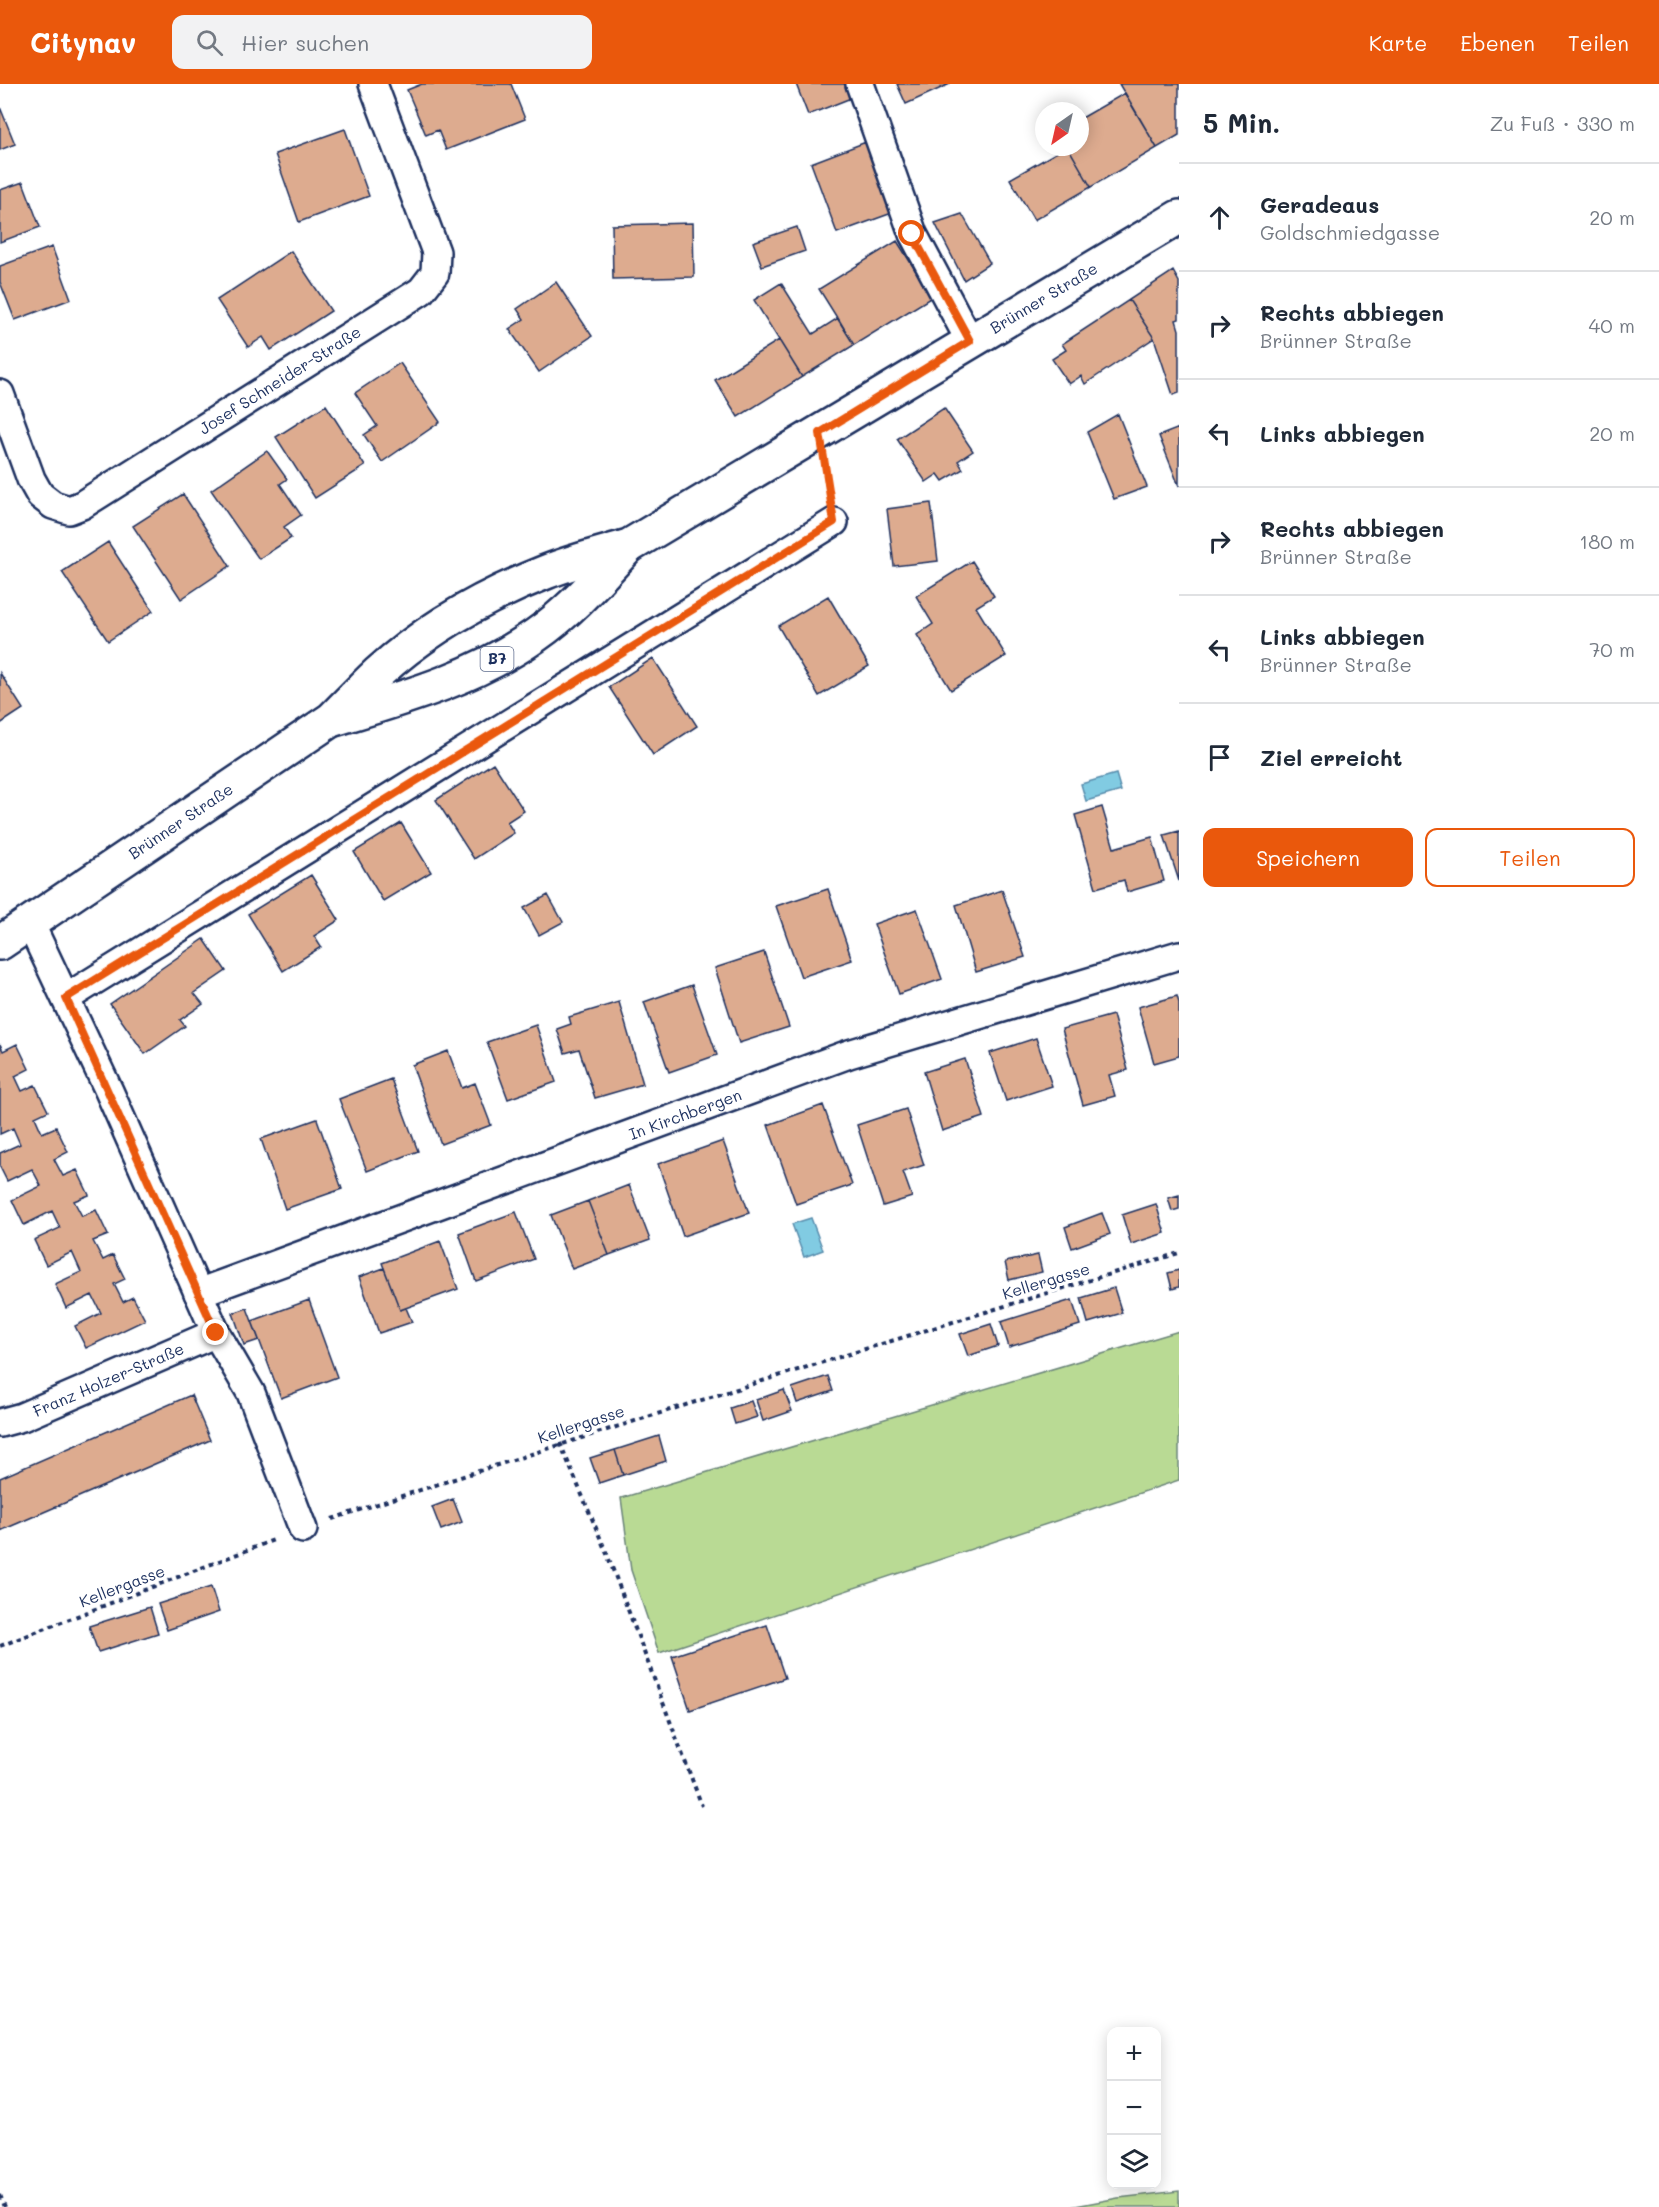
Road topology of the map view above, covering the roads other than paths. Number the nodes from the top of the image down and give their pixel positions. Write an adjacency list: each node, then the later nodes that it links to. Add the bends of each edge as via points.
1 (373, 84): 5 (street, Josef Schneider-Straße, via 436,252 435,273 421,291 69,510 53,506 40,495)
2 (860, 84): 4 (street, via 912,234)
3 (1179, 217): 4 (main road, Brünner Straße / B7)
4 (970, 341): 7 (main road, Brünner Straße / B7)
5 (0, 394)
6 (834, 522): 12 (street)
7 (629, 546): 8 (main road, Brünner Straße / B7, via 548,571 458,614 378,673); 8 (main road, Brünner Straße / B7, via 573,605 536,635 492,662 395,701)
8 (332, 719): 9 (main road, Brünner Straße / B7)
9 (30, 923): 10 (main road, Brünner Straße / B7); 12 (street)
10 (0, 943)
11 (1179, 955): 13 (street, In Kirchbergen, via 849,1054)
12 (66, 998): 13 (street)
13 (198, 1293): 14 (street)
14 (216, 1333): 15 (street, Franz Holzer-Straße); 16 (street, via 251,1394)
15 (0, 1423)
16 (303, 1529)

